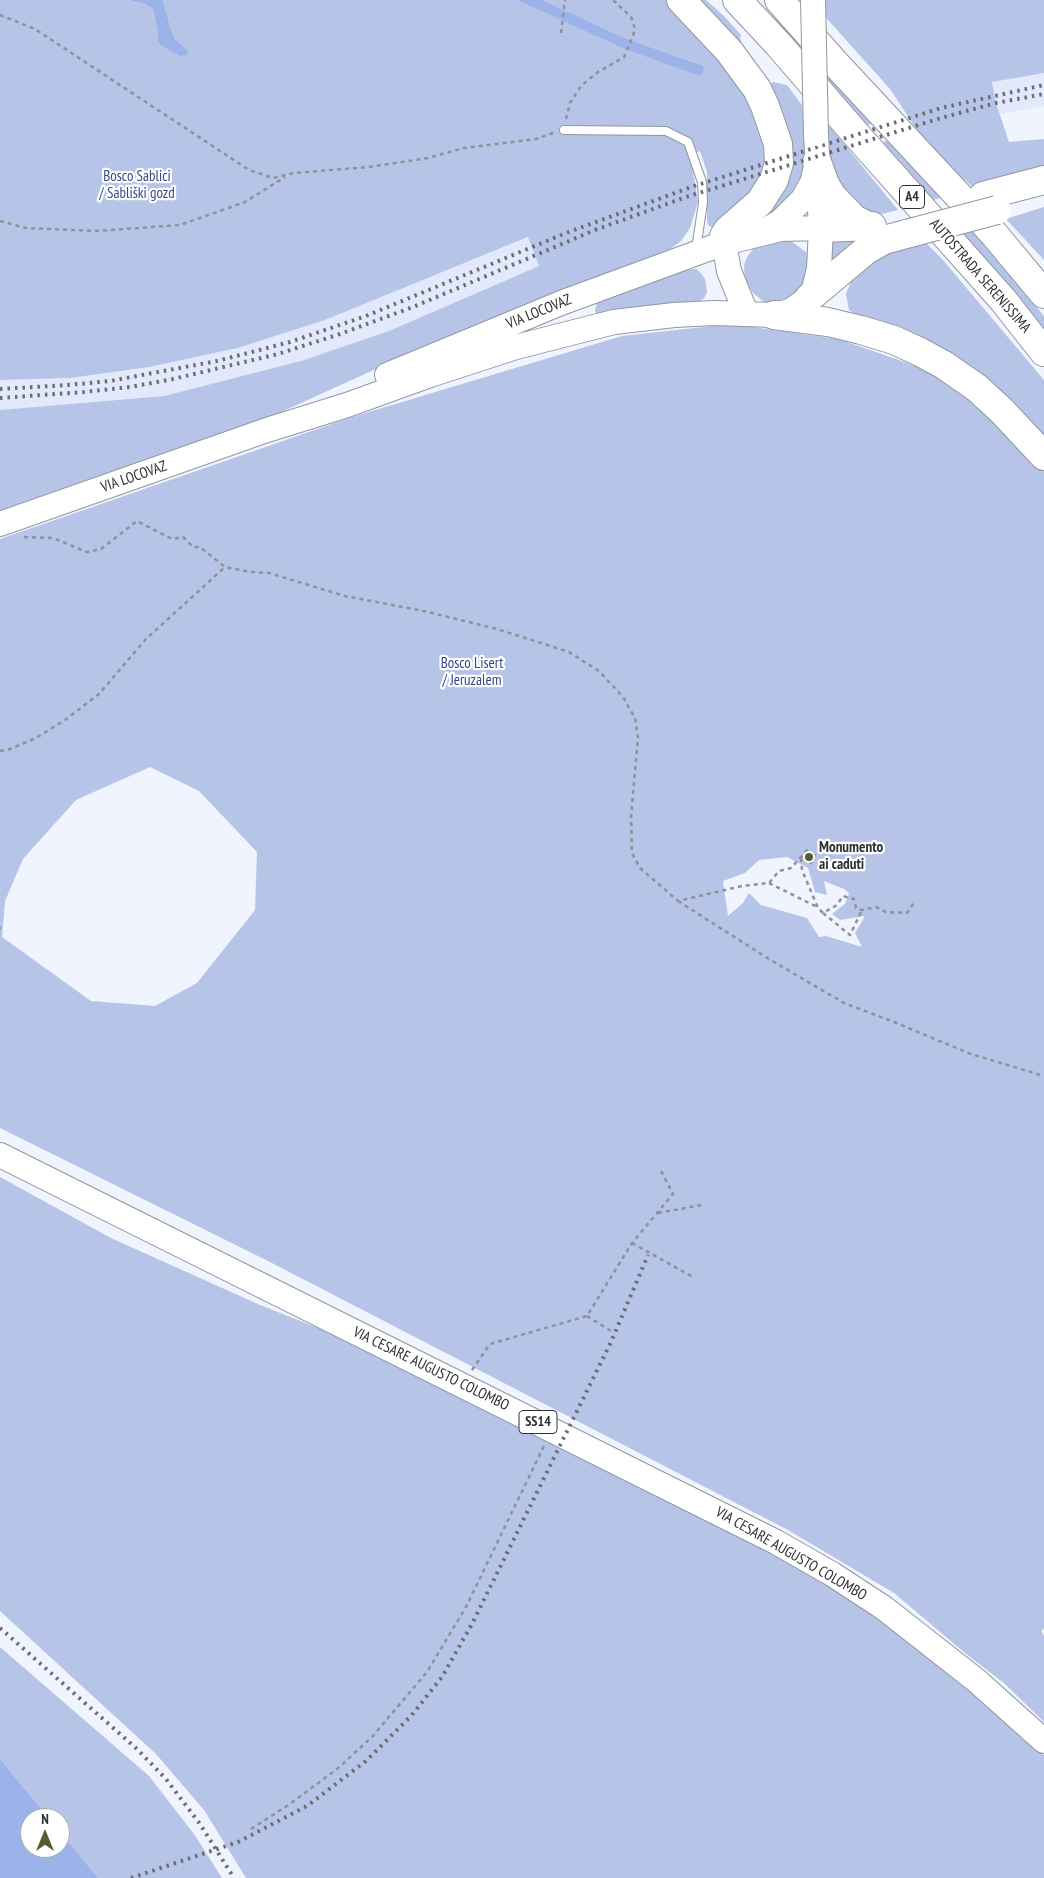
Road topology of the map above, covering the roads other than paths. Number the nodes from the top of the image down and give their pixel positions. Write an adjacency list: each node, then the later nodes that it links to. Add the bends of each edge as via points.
1 (681, 0): 19 (highway, via 752,82 765,106 778,144 779,163 767,194 728,230)
2 (723, 0): 9 (highway, A4)
3 (728, 0): 9 (highway, A4)
4 (735, 0): 9 (highway, A4)
5 (746, 0): 9 (highway, A4)
6 (750, 0): 9 (highway, A4)
7 (780, 0): 14 (highway, A4, via 834,62)
8 (813, 0): 11 (main road, bridge)
9 (778, 44): 26 (highway, AUTOSTRADA SERENISSIMA / A4, via 1003,300)
10 (564, 130): 20 (lane, via 666,131 688,142 702,182 703,203)
11 (817, 162): 15 (highway, via 832,196 854,219); 17 (main road); 18 (main road, via 812,183 803,199 781,220)
12 (1044, 180): 14 (highway)
13 (1044, 197): 14 (highway)
14 (991, 213): 16 (highway, bridge); 21 (highway, via 1016,250); 22 (highway, A4)
15 (868, 226): 16 (highway); 17 (highway)
16 (905, 227): 23 (highway, via 865,251)
17 (820, 228): 18 (main road, VIA LOCOVAZ); 23 (main road, via 819,269)
18 (760, 233): 19 (main road, VIA LOCOVAZ)
19 (724, 243): 20 (main road, VIA LOCOVAZ); 24 (main road, via 729,272)
20 (695, 253): 27 (main road, VIA LOCOVAZ, via 415,363)
21 (1044, 276)
22 (1044, 294)
23 (809, 298): 25 (main road, VIA LOCOVAZ, via 790,311)
24 (746, 313): 25 (main road, VIA LOCOVAZ); 27 (main road, VIA LOCOVAZ, via 715,312 614,322 516,348)
25 (774, 315): 28 (highway, via 861,330 894,340 944,364 1002,410)
26 (1044, 352)
27 (267, 430): 29 (main road, VIA LOCOVAZ)
28 (1044, 456)
29 (8, 531)
30 (0, 1155): 31 (main road, VIA CESARE AUGUSTO COLOMBO / SS14, via 729,1517 832,1574 932,1645)
31 (1044, 1741)

